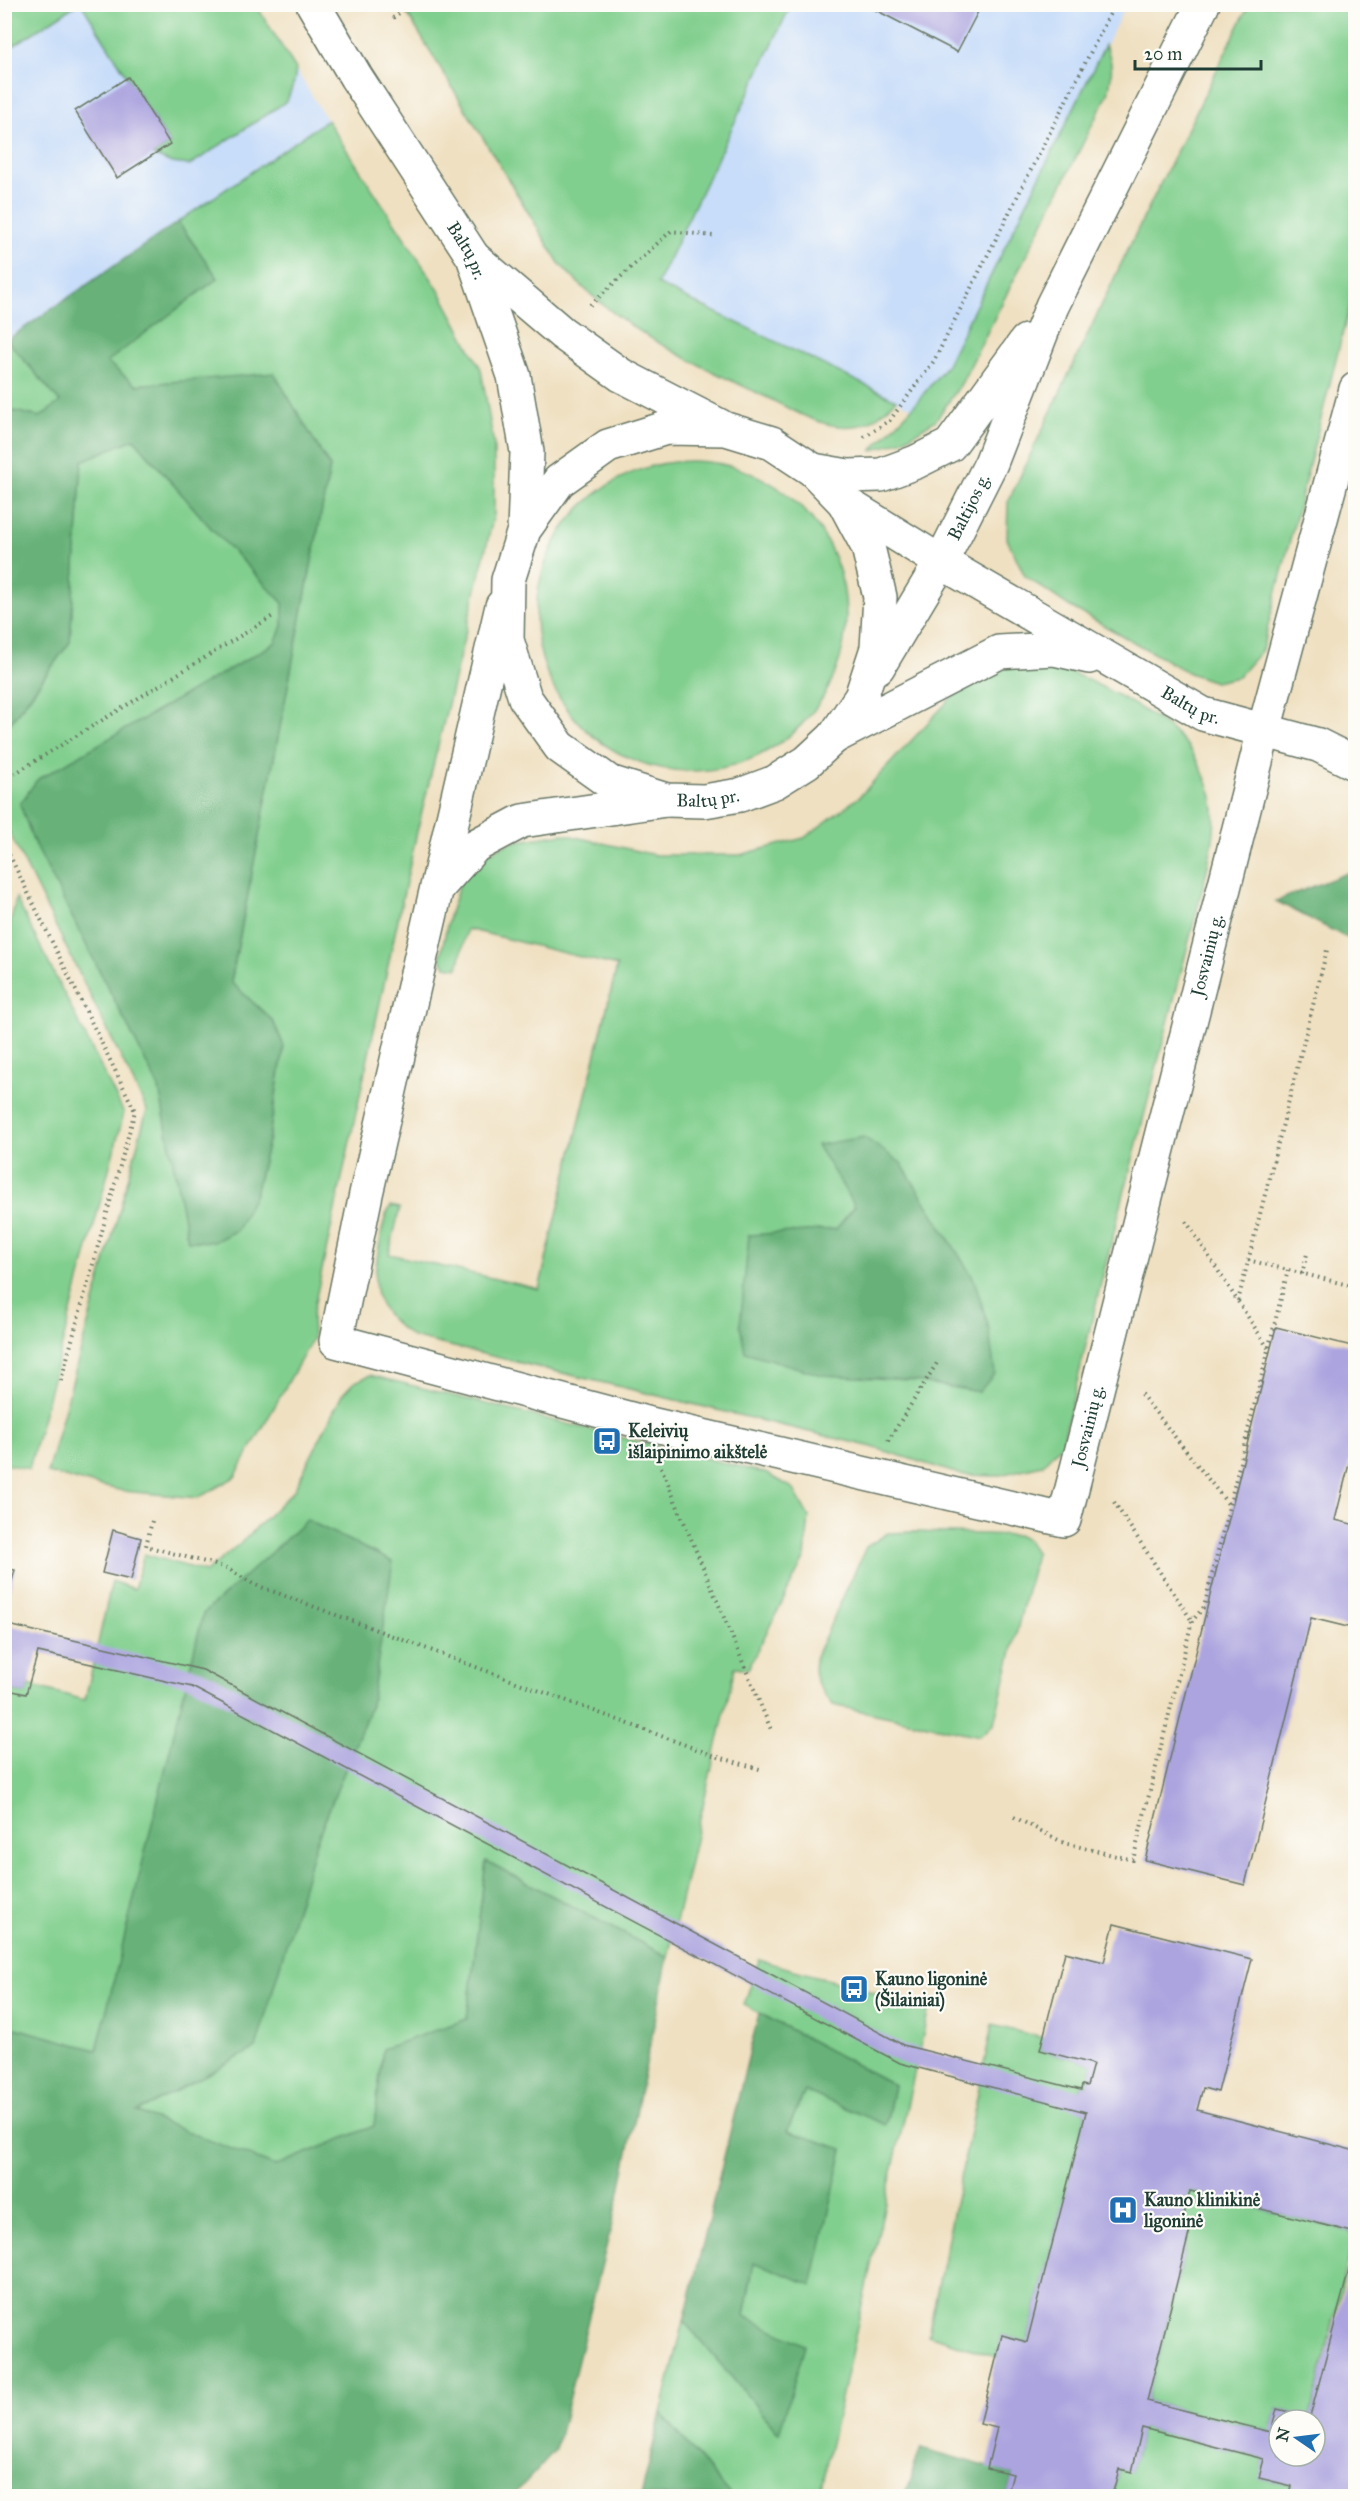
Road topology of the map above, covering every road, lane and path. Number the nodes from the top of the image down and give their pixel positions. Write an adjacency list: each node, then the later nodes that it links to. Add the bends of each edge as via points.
1 (313, 4): 7 (street, Baltų pr., via 356,78)
2 (410, 4): 5 (path)
3 (1115, 4): 12 (path, via 934,361 890,420)
4 (1203, 4): 8 (street, Baltijos g.)
5 (393, 18)
6 (713, 237): 9 (path, via 671,231)
7 (473, 256): 11 (street, via 562,333 621,375); 15 (street, Baltų pr., via 514,376 527,452)
8 (1052, 306): 13 (street, Baltijos g., via 950,445 881,475 848,476); 16 (street, Baltijos g., via 992,463)
9 (586, 309)
10 (1356, 389): 21 (street, Josvainių g.)
11 (726, 429): 13 (street, Baltų pr., via 772,443); 15 (street, Baltų pr., via 666,428 608,446 559,481)
12 (860, 440)
13 (813, 470): 14 (street, Baltų pr.)
14 (844, 502): 16 (street, Baltų pr.); 20 (street, Baltų pr., via 868,547 880,597 877,648)
15 (524, 530): 17 (street, Baltų pr.)
16 (941, 562): 19 (street, Baltų pr.); 20 (street, Baltijos g.)
17 (508, 580): 25 (street, Baltų pr., via 507,640 525,698 542,722 560,747 609,782); 27 (street)
18 (273, 616): 24 (path)
19 (1111, 662): 21 (street, Baltų pr., via 1203,714); 22 (street, via 1054,649 999,652)
20 (861, 697): 22 (street, Baltų pr.)
21 (1264, 730): 23 (street, Baltų pr., via 1318,745); 41 (street, Josvainių g., via 1064,1520)
22 (834, 736): 25 (street, Baltų pr., via 807,762 766,786 704,801)
23 (1356, 764)
24 (4, 780)
25 (666, 800): 27 (street, via 522,821 475,846)
26 (4, 844): 38 (path, via 135,1111)
27 (437, 889): 40 (street, via 336,1341)
28 (1327, 950): 31 (path)
29 (1186, 1221): 35 (path)
30 (1307, 1254): 33 (path)
31 (1248, 1260): 32 (path); 35 (path)
32 (1288, 1270): 33 (path); 36 (path)
33 (1302, 1274): 34 (path)
34 (1356, 1287)
35 (1238, 1301): 36 (path)
36 (1269, 1348): 43 (path)
37 (937, 1363): 41 (path)
38 (60, 1384)
39 (1142, 1394): 43 (path)
40 (642, 1422): 41 (street); 46 (path)
41 (867, 1475)
42 (1114, 1502): 45 (path)
43 (1229, 1505): 45 (path, via 1204,1606)
44 (152, 1521): 47 (path, via 146,1546 227,1568 253,1584 715,1756)
45 (1192, 1621): 48 (path, via 1133,1860 1064,1843)
46 (772, 1732)
47 (763, 1770)
48 (1014, 1817)

